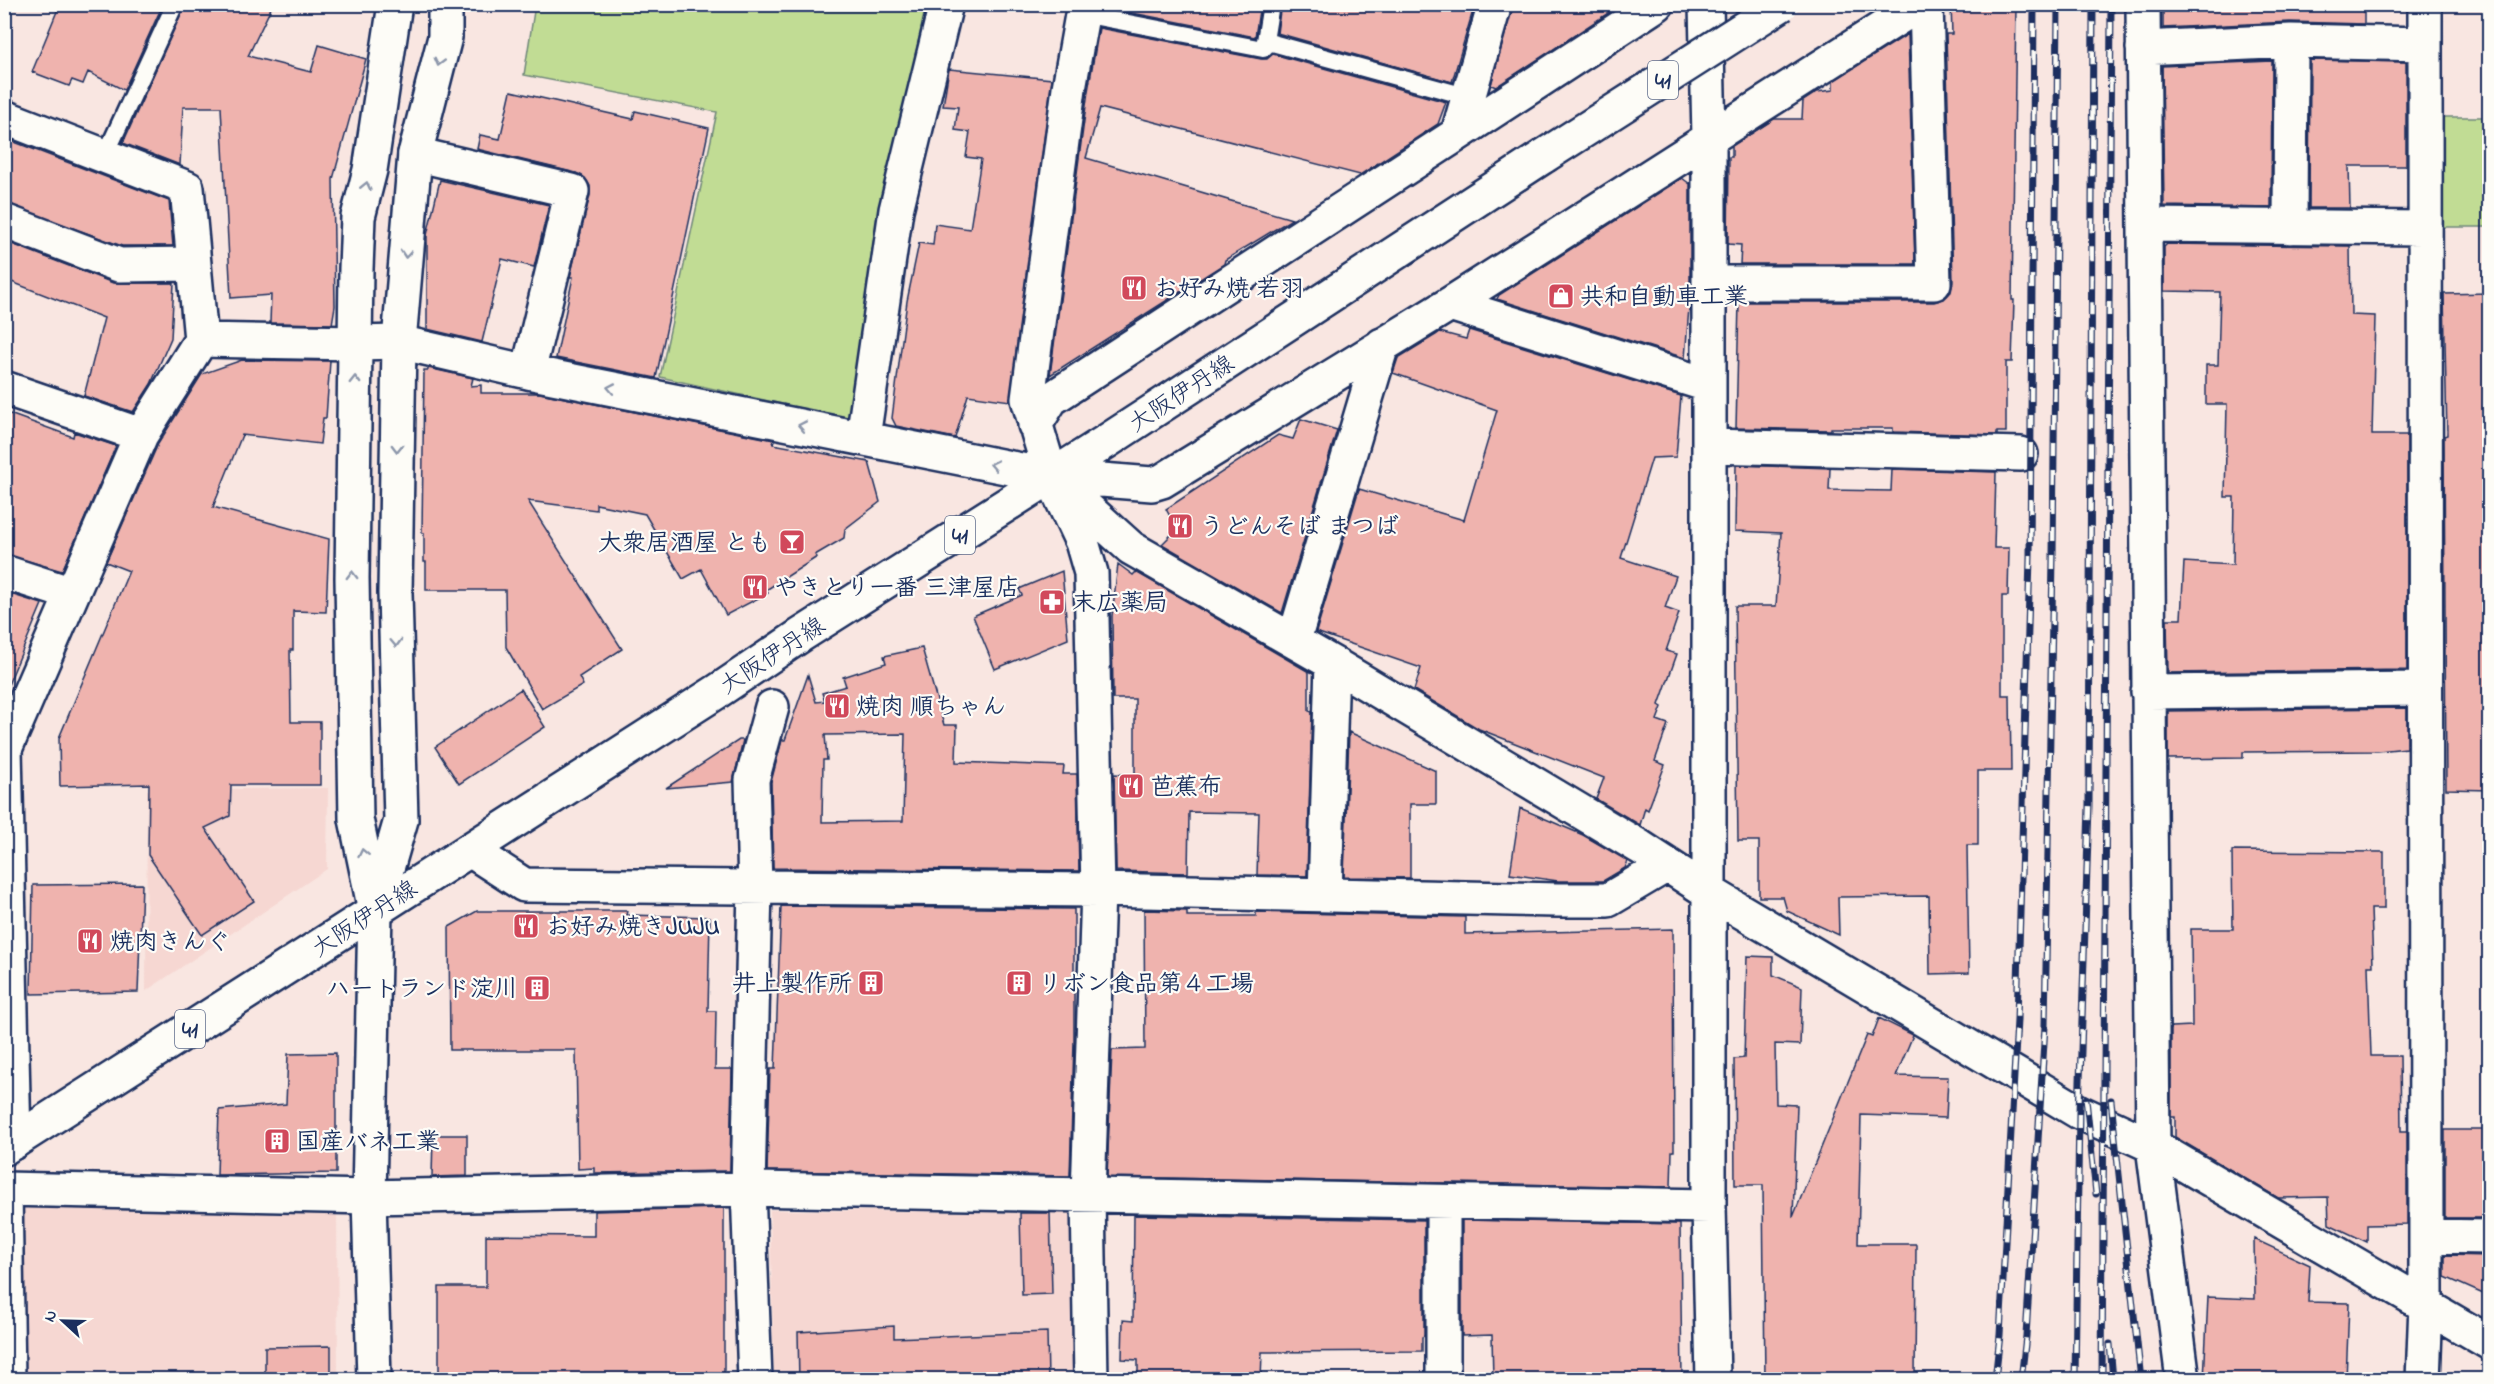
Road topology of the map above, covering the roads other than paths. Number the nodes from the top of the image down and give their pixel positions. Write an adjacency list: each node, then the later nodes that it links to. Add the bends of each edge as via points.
1 (175, 4): 24 (lane)
2 (395, 4): 34 (street, one-way to 2, via 358,217)
3 (445, 4): 23 (street, one-way to 23, via 445,37)
4 (946, 4): 41 (street, via 896,210)
5 (1271, 4): 16 (lane, via 1265,42)
6 (1495, 4): 19 (street)
7 (1657, 4): 21 (street)
8 (1706, 4): 22 (street)
9 (1782, 4): 44 (street, 大阪伊丹線 / 41, bridge)
10 (1920, 4): 22 (street)
11 (1926, 4): 30 (street, via 1934,283)
12 (2143, 4): 18 (street)
13 (2425, 4): 17 (street)
14 (1083, 9): 16 (lane, via 1263,49); 39 (street, via 1028,399)
15 (2291, 42): 17 (street); 18 (street); 27 (street)
16 (1269, 43): 19 (lane)
17 (2424, 45): 28 (street)
18 (2143, 48): 26 (street)
19 (1469, 97): 21 (street)
20 (4, 117): 24 (street)
21 (1458, 134): 39 (street, via 1052,399)
22 (1709, 138): 30 (street); 31 (street)
23 (415, 154): 33 (street, one-way to 33); 36 (street, via 572,191)
24 (105, 156): 29 (street, via 187,188)
25 (4, 221): 29 (street, via 119,265)
26 (2145, 225): 27 (street); 50 (street)
27 (2290, 227): 28 (street)
28 (2423, 228): 49 (street)
29 (194, 264): 32 (street)
30 (1709, 283): 37 (street)
31 (1450, 304): 35 (street); 37 (street)
32 (201, 340): 34 (street); 40 (street)
33 (399, 342): 34 (street); 36 (street); 59 (street, one-way to 59, via 395,593 401,820)
34 (356, 343): 59 (street, one-way to 34, via 356,819 352,578)
35 (1382, 345): 44 (street, via 1162,481 1152,484); 47 (street)
36 (528, 372): 41 (street, one-way to 36)
37 (1708, 385): 42 (street)
38 (4, 388): 40 (street)
39 (1035, 425): 44 (street)
40 (141, 435): 46 (street)
41 (863, 438): 44 (street, one-way to 41)
42 (1709, 446): 43 (street); 57 (street)
43 (2021, 454)
44 (1051, 476): 47 (street, via 1131,548); 53 (street, 大阪伊丹線 / 41); 56 (street, via 1082,542 1091,573)
45 (4, 572): 46 (street)
46 (72, 594): 52 (street)
47 (1294, 640): 48 (street)
48 (1332, 663): 54 (street); 58 (street)
49 (2425, 689): 50 (street); 67 (street)
50 (2148, 692): 61 (street)
51 (772, 707): 55 (street, via 752,780)
52 (5, 749): 60 (street)
53 (470, 850): 55 (street, via 524,885); 59 (street, 大阪伊丹線 / 41)
54 (1667, 865): 57 (street); 58 (street, via 1608,900)
55 (755, 887): 56 (street); 62 (street)
56 (1098, 890): 58 (street); 63 (street)
57 (1709, 892): 61 (street, via 2079,1112); 66 (street)
58 (1324, 894)
59 (375, 910): 60 (street, 大阪伊丹線 / 41); 64 (street)
60 (9, 1145)
61 (2153, 1146): 69 (street); 77 (street)
62 (748, 1189): 63 (street); 64 (street); 73 (street)
63 (1088, 1195): 65 (street); 74 (street)
64 (369, 1197): 71 (street, via 5,1189); 72 (street)
65 (1443, 1202): 66 (street); 75 (street)
66 (1709, 1206): 76 (street)
67 (2426, 1236): 68 (street); 69 (street)
68 (2490, 1237)
69 (2426, 1304): 70 (street); 78 (street)
70 (2490, 1343)
71 (8, 1380)
72 (374, 1380)
73 (755, 1380)
74 (1091, 1380)
75 (1443, 1380)
76 (1713, 1380)
77 (2183, 1380)
78 (2423, 1380)

